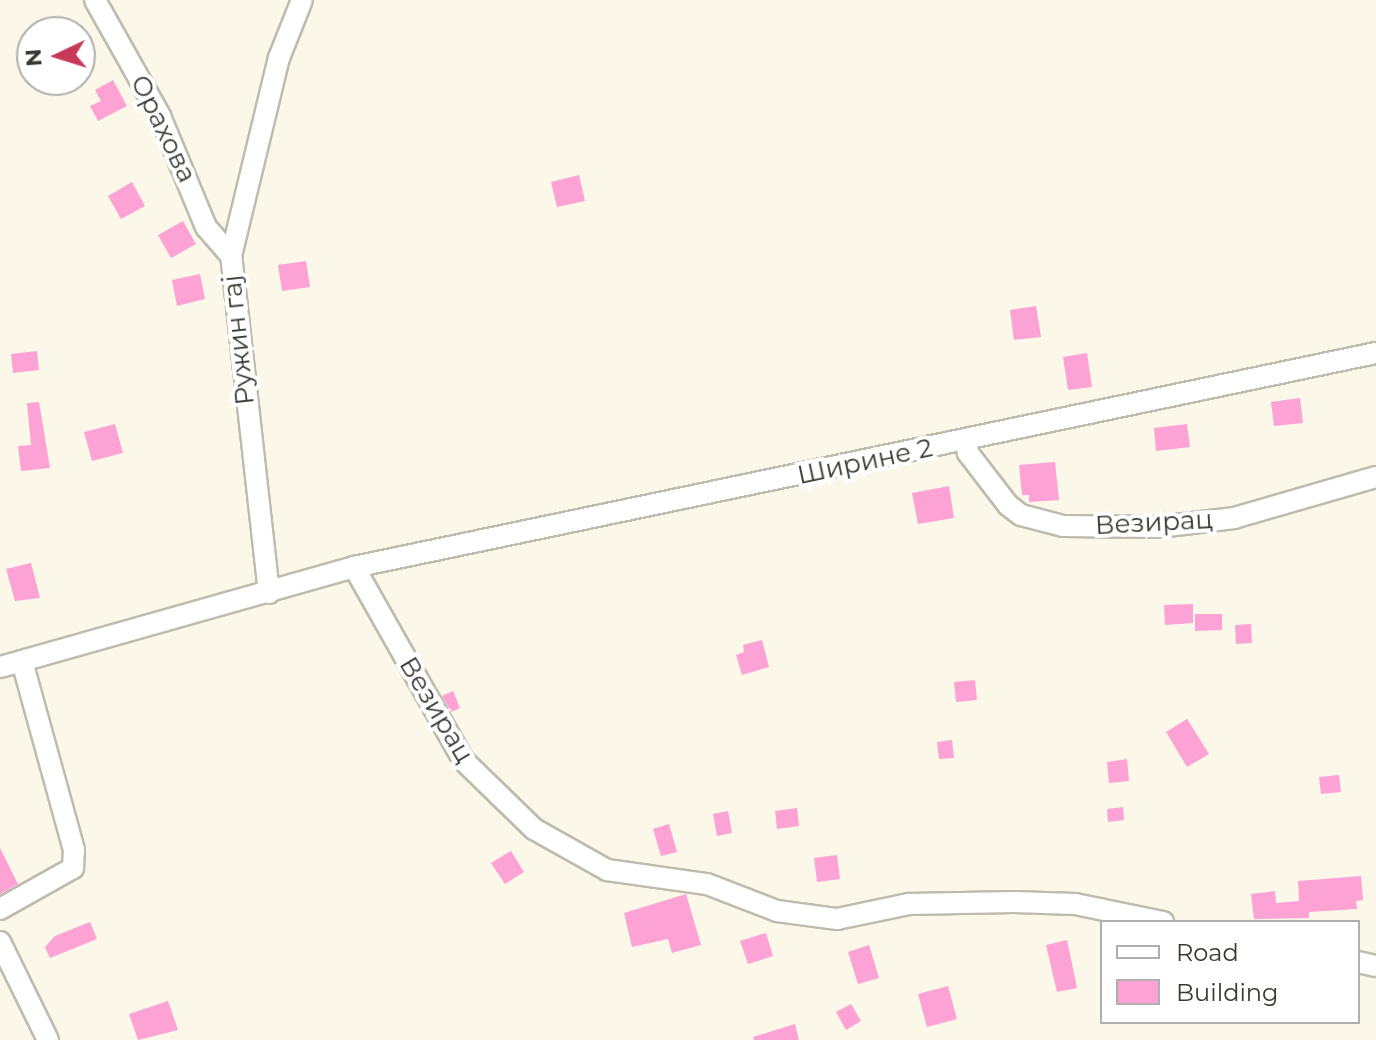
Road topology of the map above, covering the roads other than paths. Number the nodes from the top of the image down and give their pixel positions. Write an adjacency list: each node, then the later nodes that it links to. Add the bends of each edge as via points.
1 (95, 0): 3 (street, Орахова, via 160,116 206,227)
2 (302, 0): 3 (street, Ружин гај, via 279,58)
3 (231, 256): 8 (street, Ружин гај)
4 (1376, 353): 5 (street, Ширине 2)
5 (966, 441): 6 (street, Везирац, via 968,453 1008,505 1021,515 1063,526 1159,527 1234,518); 7 (street, Ширине 2)
6 (1376, 477)
7 (354, 567): 8 (street); 12 (street, Везирац, via 463,760 534,829 607,870 707,884 777,911 837,919 909,904 1014,902 1075,904)
8 (269, 593): 9 (street)
9 (22, 661): 10 (street); 11 (street, via 74,850 73,868)
10 (0, 667)
11 (0, 909)
12 (1153, 920)
13 (0, 942): 14 (street)
14 (48, 1040)

